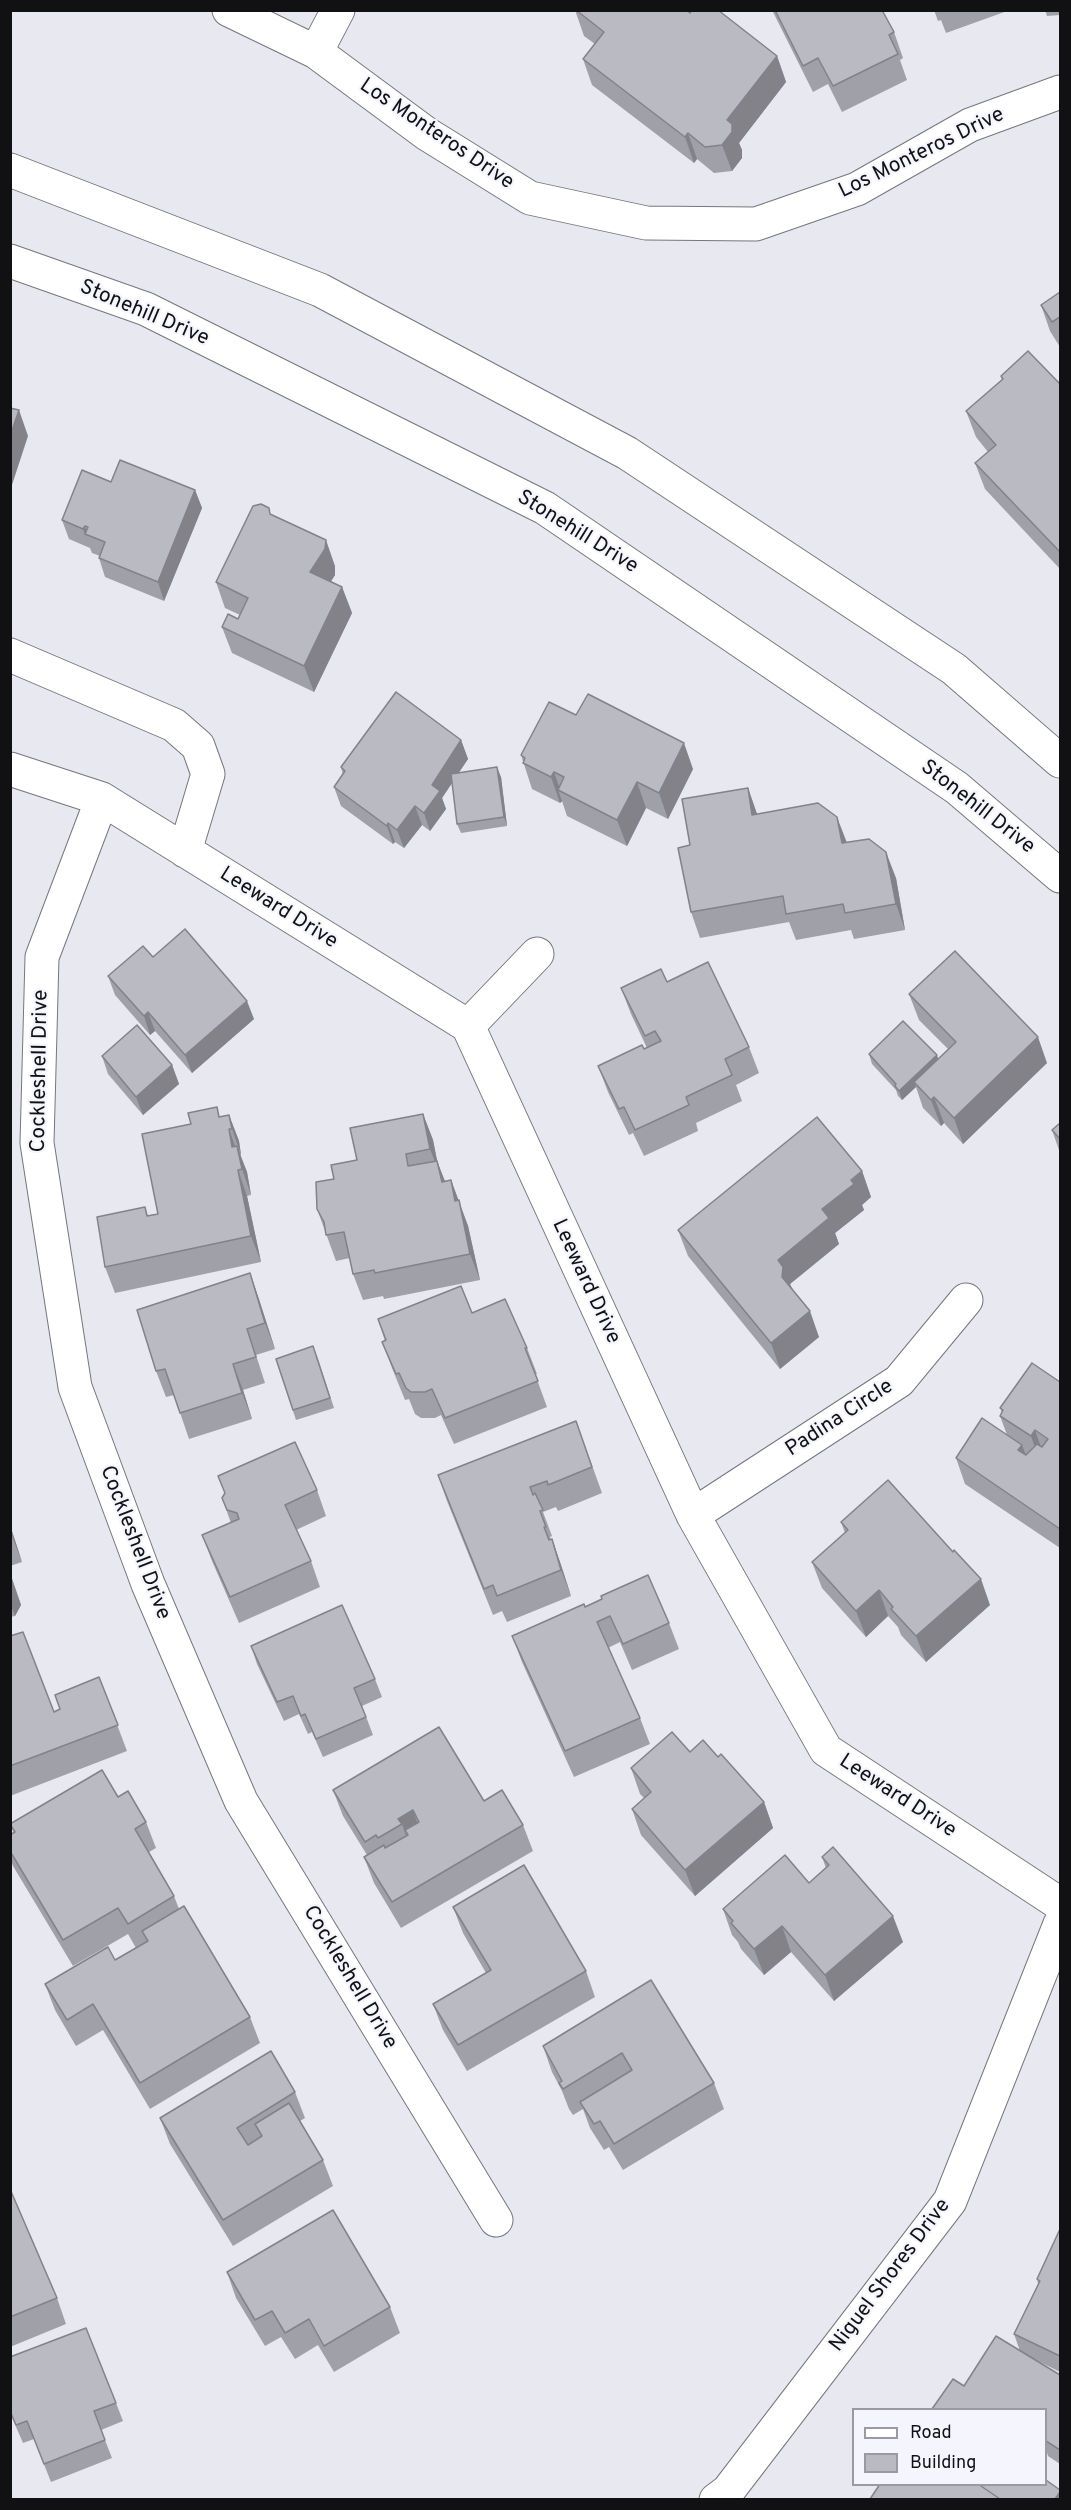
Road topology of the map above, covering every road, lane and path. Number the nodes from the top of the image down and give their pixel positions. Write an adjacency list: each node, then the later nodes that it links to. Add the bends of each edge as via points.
1 (230, 10): 3 (street, Los Monteros Drive)
2 (338, 10): 3 (street)
3 (316, 51): 4 (street, Los Monteros Drive, via 427,134 530,198 646,223 756,224 857,189 970,125)
4 (1060, 92)
5 (10, 170): 8 (street, via 320,290 627,453 954,669)
6 (10, 261): 12 (street, Stonehill Drive, via 146,309 545,508 957,788)
7 (10, 655): 11 (street, via 174,725 198,746 208,774)
8 (1060, 761)
9 (10, 769): 10 (street, Leeward Drive)
10 (102, 799): 11 (street, Leeward Drive); 19 (street, Cockleshell Drive, via 42,957 37,1143 75,1387 148,1584 241,1801)
11 (185, 851): 14 (street, Leeward Drive)
12 (1060, 876)
13 (537, 954): 14 (street)
14 (468, 1026): 16 (street, Leeward Drive)
15 (966, 1300): 16 (street, Padina Circle, via 898,1381)
16 (693, 1515): 17 (street, Leeward Drive, via 826,1750)
17 (1060, 1904)
18 (1060, 1924): 20 (street, Niguel Shores Drive, via 950,2201)
19 (496, 2220)
20 (725, 2497)

